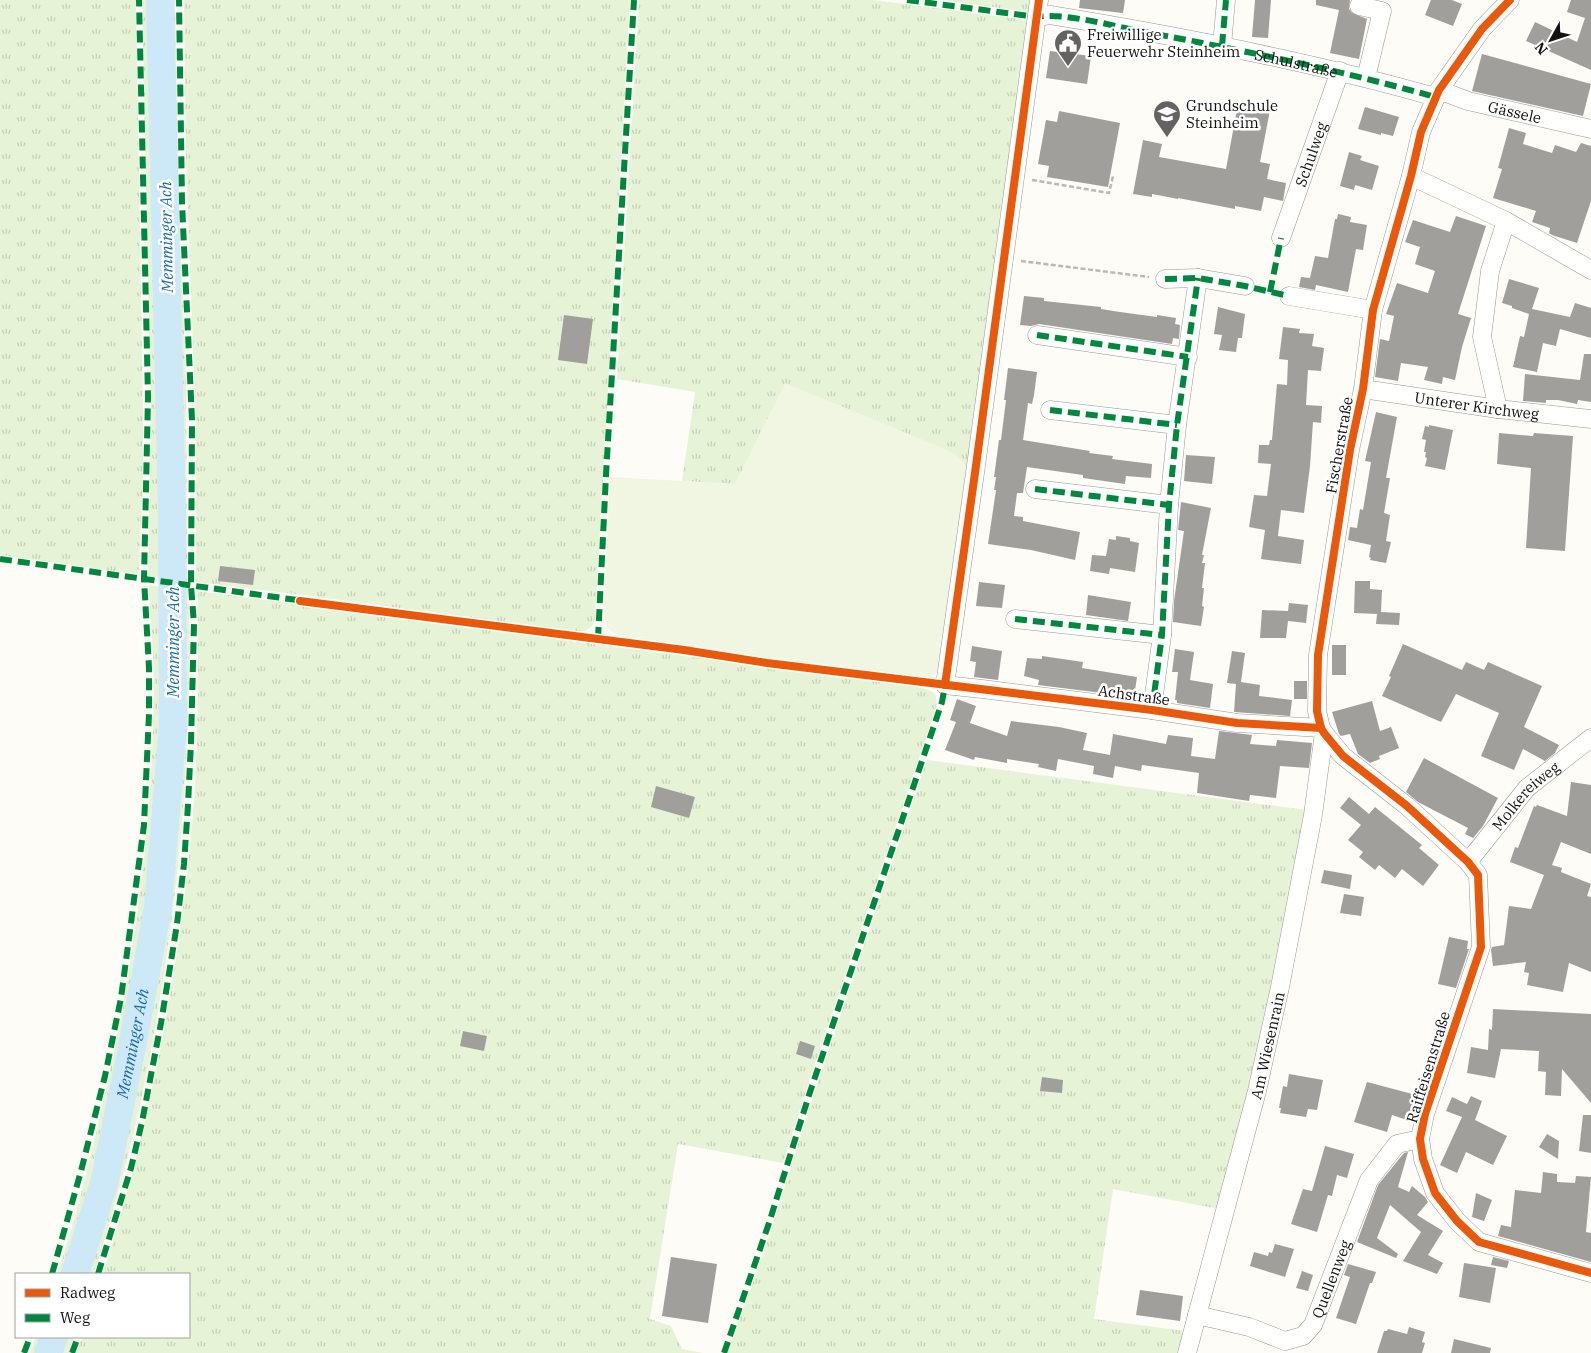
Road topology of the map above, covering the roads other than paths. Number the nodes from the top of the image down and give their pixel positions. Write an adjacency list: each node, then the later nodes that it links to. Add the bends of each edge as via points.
1 (1226, 0): 5 (street)
2 (1510, 0): 8 (street, Fischerstraße, via 1477,35)
3 (1359, 6): 7 (street, via 1382,11)
4 (1038, 8): 5 (street, Schulstraße, via 1050,15); 30 (street, Achstraße, via 944,685)
5 (1222, 46): 6 (street, Schulstraße)
6 (1340, 72): 7 (street, Schulstraße); 12 (street, Schulweg)
7 (1366, 78): 8 (street, Schulstraße)
8 (1437, 94): 9 (street, Gässele); 10 (street, Fischerstraße, via 1421,132)
9 (1591, 129)
10 (1411, 176): 11 (street); 18 (street, Fischerstraße)
11 (1506, 221): 13 (street); 22 (street, via 1490,271 1482,337)
12 (1281, 238)
13 (1591, 270)
14 (1198, 278): 15 (street); 16 (street); 20 (street)
15 (1165, 279)
16 (1245, 286)
17 (1289, 296): 18 (street)
18 (1373, 310): 21 (street, Fischerstraße)
19 (1037, 335): 20 (street)
20 (1188, 357): 25 (street)
21 (1363, 389): 22 (street, Unterer Kirchweg); 31 (street, Fischerstraße, via 1350,450 1318,655 1317,711)
22 (1498, 409): 24 (street, Unterer Kirchweg)
23 (1050, 410): 25 (street)
24 (1591, 419)
25 (1177, 425): 27 (street)
26 (1036, 489): 27 (street)
27 (1169, 505): 29 (street)
28 (1015, 620): 29 (street)
29 (1162, 635): 30 (street)
30 (1152, 710): 31 (street, Achstraße)
31 (1322, 731): 33 (street, via 1343,756 1407,806); 36 (street, Am Wiesenrain, via 1313,815 1280,987 1257,1091)
32 (1591, 738): 33 (street, Molkereiweg, via 1527,788)
33 (1468, 862): 34 (street, Raiffeisenstraße, via 1478,875 1481,947 1425,1114)
34 (1420, 1139): 35 (street, Raiffeisenstraße, via 1435,1193 1479,1242); 36 (street, Quellenweg, via 1397,1144 1370,1180 1313,1325 1303,1336 1286,1341 1249,1327)
35 (1591, 1273)
36 (1197, 1315): 37 (street, Am Wiesenrain)
37 (1187, 1353)

